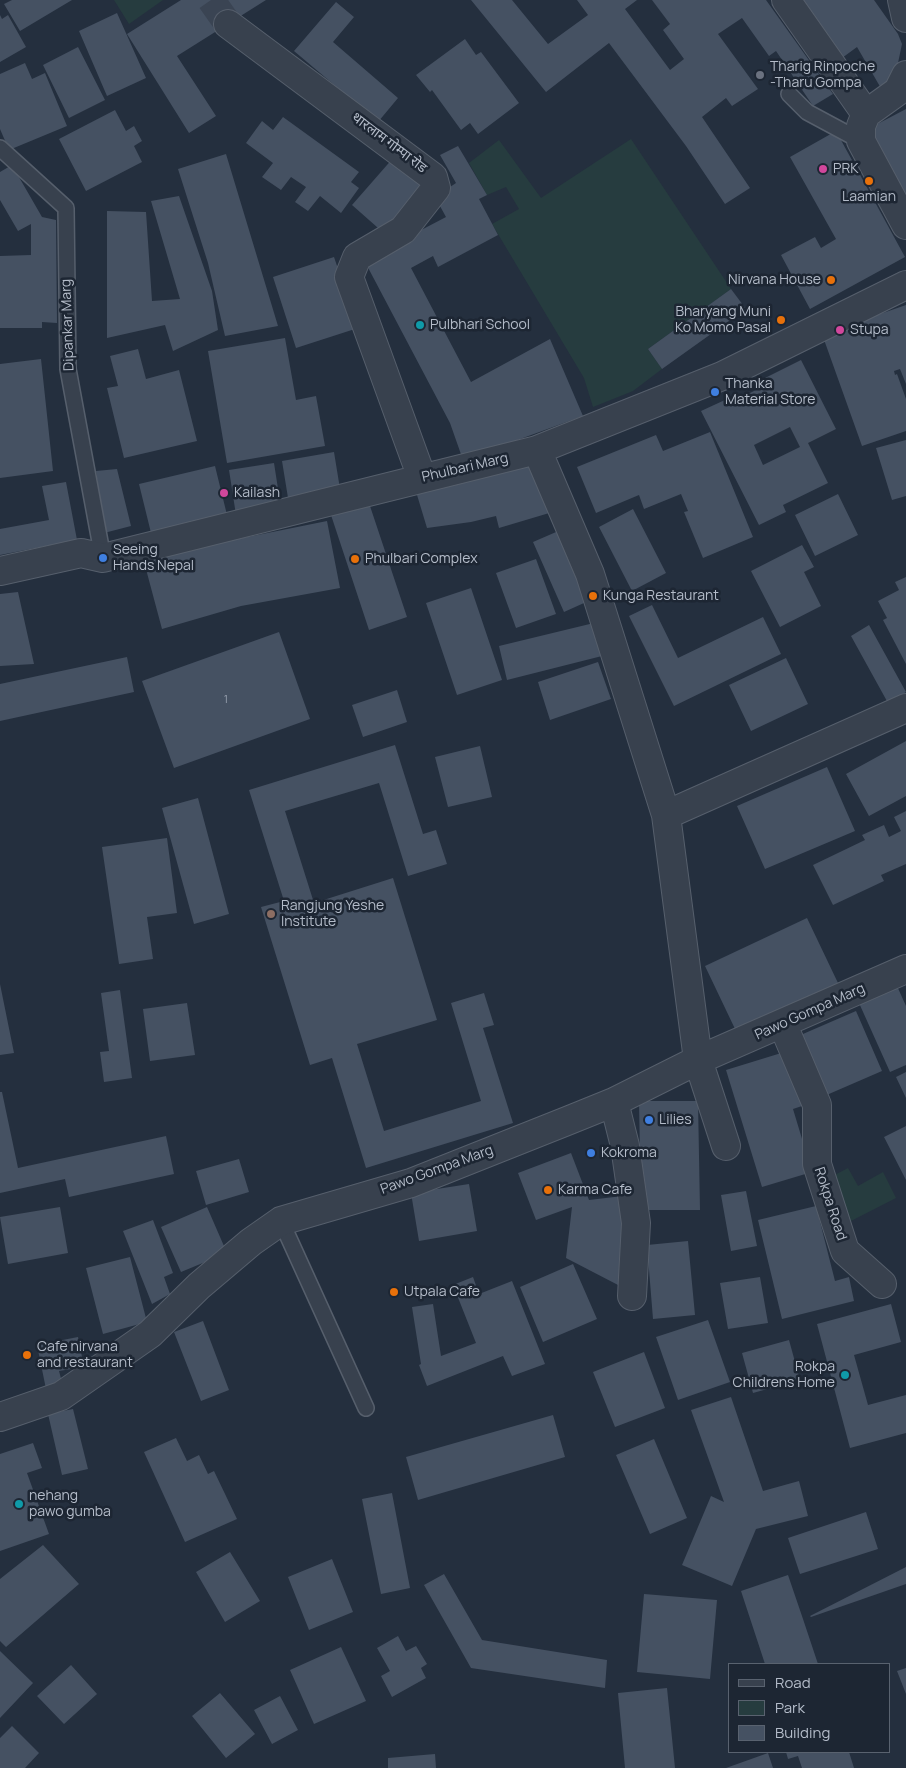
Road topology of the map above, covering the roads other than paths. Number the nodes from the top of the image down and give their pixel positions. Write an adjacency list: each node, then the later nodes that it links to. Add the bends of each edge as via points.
1 (786, 0): 7 (street)
2 (902, 0): 3 (street)
3 (906, 18)
4 (228, 24): 13 (street, थारलाम गोम्पा रोड, via 433,177 436,188 403,230 357,257 349,277)
5 (906, 75): 7 (street, via 898,91)
6 (789, 94): 8 (lane, via 807,112)
7 (866, 114): 8 (street, via 860,126)
8 (861, 141): 10 (street)
9 (0, 148): 14 (lane, Dipankar Marg, via 66,208 68,369)
10 (906, 225)
11 (906, 285): 12 (street, Phulbari Marg, via 722,376)
12 (537, 450): 13 (street, Phulbari Marg); 17 (street, via 590,574)
13 (422, 478): 14 (street, Phulbari Marg)
14 (103, 558): 15 (street, Phulbari Marg, via 81,553)
15 (0, 571)
16 (906, 708): 17 (street)
17 (666, 815): 20 (street)
18 (906, 969): 19 (street, Pawo Gompa Marg)
19 (783, 1025): 20 (street, Pawo Gompa Marg); 24 (street, Rokpa Road, via 817,1105 816,1164 845,1251)
20 (698, 1060): 21 (street, Pawo Gompa Marg); 22 (street)
21 (614, 1102): 23 (street, Pawo Gompa Marg, via 411,1183); 25 (street, via 625,1146 636,1223)
22 (726, 1146)
23 (280, 1221): 26 (lane); 27 (street, Pawo Gompa Marg, via 199,1286 150,1334 60,1396)
24 (882, 1284)
25 (632, 1296)
26 (366, 1408)
27 (0, 1417)

